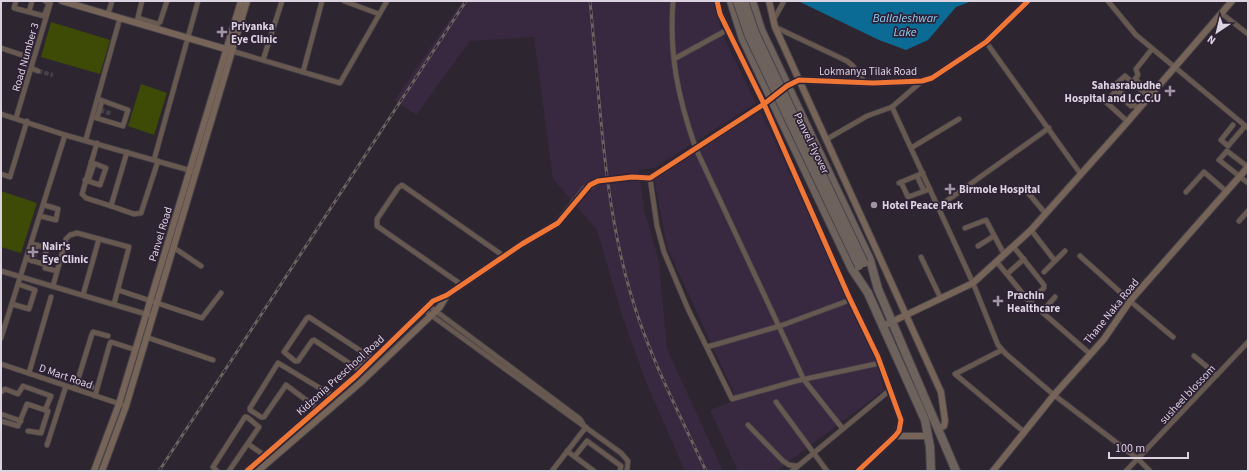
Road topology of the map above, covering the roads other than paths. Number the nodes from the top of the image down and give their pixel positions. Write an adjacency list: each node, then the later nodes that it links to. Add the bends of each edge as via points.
1 (16, 1): 27 (street, via 14,8)
2 (32, 1): 27 (street)
3 (45, 1): 27 (street, via 49,3 44,16)
4 (51, 1): 44 (street, Road Number 3)
5 (62, 1): 29 (street)
6 (112, 1): 29 (street)
7 (142, 1): 32 (street)
8 (165, 1): 32 (street, via 158,24)
9 (198, 1): 36 (street)
10 (241, 1): 40 (street, Panvel Road)
11 (247, 1): 40 (street, Panvel Road)
12 (282, 1): 43 (street)
13 (322, 1): 47 (street)
14 (344, 1): 30 (street)
15 (387, 1): 30 (street)
16 (672, 1): 42 (street, via 671,32)
17 (717, 1): 34 (street)
18 (732, 1): 53 (highway, via 743,39)
19 (738, 1): 119 (highway, Panvel Flyover, bridge, via 749,36)
20 (744, 1): 119 (highway, Panvel Flyover, bridge, via 755,33)
21 (752, 1): 51 (highway, via 761,30)
22 (769, 1): 33 (street)
23 (784, 1): 33 (street)
24 (1028, 1): 37 (street, Lokmanya Tilak Road)
25 (1108, 1): 39 (street)
26 (1232, 1): 28 (street)
27 (29, 12)
28 (1221, 13): 35 (street); 45 (street)
29 (108, 14): 31 (street)
30 (379, 14): 47 (street, via 340,83)
31 (120, 18): 32 (street); 54 (street)
32 (137, 20): 36 (street)
33 (774, 24): 48 (street); 50 (street, via 847,61)
34 (727, 30): 42 (street); 55 (street)
35 (1248, 34)
36 (187, 38): 40 (street); 74 (street)
37 (986, 42): 49 (street, Lokmanya Tilak Road, via 932,78); 66 (street)
38 (1, 48): 41 (street)
39 (1152, 49): 45 (street); 52 (street, via 1136,69 1138,76 1134,79)
40 (229, 50): 43 (street); 77 (street, Panvel Road)
41 (26, 56)
42 (674, 59): 72 (street, via 684,116)
43 (263, 60): 47 (street)
44 (31, 68): 46 (street); 60 (street, Road Number 3)
45 (1173, 68): 52 (street); 65 (street)
46 (38, 70)
47 (303, 72)
48 (800, 80): 50 (street, Lokmanya Tilak Road); 51 (street); 69 (street)
49 (922, 81): 50 (street, Lokmanya Tilak Road); 56 (street)
50 (865, 83)
51 (787, 86): 53 (street); 131 (highway, via 870,260)
52 (1150, 96): 57 (street); 57 (street, via 1126,76 1115,85)
53 (772, 98): 55 (street); 134 (highway, via 852,269)
54 (100, 100): 59 (street); 59 (street, via 128,108 127,115 123,126)
55 (764, 104): 72 (street); 140 (street)
56 (892, 107): 69 (street, via 867,116); 71 (street)
57 (1137, 110): 63 (street); 63 (street, via 1115,92 1106,101)
58 (1, 114): 60 (street)
59 (95, 117): 68 (street)
60 (16, 118): 62 (street)
61 (959, 119): 71 (street)
62 (27, 121): 67 (street); 80 (street, via 10,177)
63 (1128, 122): 79 (street)
64 (1233, 125): 65 (street, via 1222,140 1228,146)
65 (1247, 127)
66 (1049, 128): 79 (street); 95 (street)
67 (65, 134): 68 (street); 93 (street)
68 (86, 139): 70 (street)
69 (827, 140): 150 (street)
70 (97, 142): 73 (street); 75 (street)
71 (911, 148): 78 (street)
72 (696, 149): 84 (street); 152 (street)
73 (127, 152): 74 (street); 94 (street)
74 (156, 160): 77 (street); 94 (street, via 141,213 134,214)
75 (92, 163): 85 (street); 85 (street, via 106,168 100,185)
76 (1248, 167): 83 (street, Thane Naka Road); 83 (street, via 1226,151 1220,161)
77 (193, 171): 108 (street, Panvel Road); 142 (street, Panvel Road)
78 (923, 173): 82 (street); 89 (street)
79 (1080, 173): 97 (street)
80 (1, 174)
81 (632, 176): 84 (street)
82 (917, 176): 90 (street); 90 (street, via 900,182 908,197)
83 (1240, 177): 87 (street); 92 (street, Thane Naka Road)
84 (650, 178): 159 (street, via 657,226 664,252)
85 (87, 181): 94 (street, via 82,191 83,196)
86 (598, 181): 111 (street, via 585,189 558,223)
87 (1248, 184)
88 (1024, 188): 97 (street)
89 (930, 189): 90 (street); 95 (street)
90 (924, 191)
91 (1186, 192): 92 (street, via 1204,172)
92 (1227, 192): 141 (street, Thane Naka Road)
93 (44, 205): 98 (street); 98 (street, via 58,210 56,220)
94 (111, 206)
95 (938, 207): 127 (street)
96 (1248, 211): 99 (street)
97 (1045, 213): 101 (street)
98 (40, 216): 104 (street)
99 (1239, 221)
100 (965, 228): 102 (street, via 984,220)
101 (1031, 230): 107 (street); 117 (street)
102 (994, 236): 106 (street); 110 (street)
103 (99, 239): 123 (street, via 76,233 70,235 66,239); 132 (street, via 129,247); 135 (street)
104 (32, 244): 105 (street); 114 (street)
105 (37, 245): 116 (street); 116 (street, via 48,249 43,264)
106 (978, 246)
107 (1013, 246): 110 (street); 115 (street)
108 (173, 247): 120 (street); 142 (street, Panvel Road)
109 (1065, 252): 117 (street)
110 (1004, 254): 118 (street)
111 (508, 255): 129 (street); 129 (street, via 402,185 377,219 377,226)
112 (1080, 256): 141 (street)
113 (921, 257): 139 (street)
114 (27, 258): 116 (street); 126 (street)
115 (1024, 259): 125 (street); 125 (street, via 1044,286 1030,300 1026,299)
116 (33, 260)
117 (1055, 261): 124 (street)
118 (996, 262): 125 (street); 127 (street)
119 (862, 265): 131 (highway, Panvel Flyover); 134 (highway, Panvel Flyover)
120 (201, 266)
121 (45, 268): 123 (street)
122 (1, 271): 126 (street)
123 (57, 271): 130 (street)
124 (1044, 272)
125 (1007, 274)
126 (20, 277): 128 (street); 130 (street)
127 (973, 283): 139 (street); 161 (street)
128 (18, 284): 143 (street); 143 (street, via 35,290 29,309)
129 (462, 285): 136 (street)
130 (52, 286): 135 (street)
131 (878, 289): 151 (highway)
132 (118, 290): 142 (street); 144 (street)
133 (221, 293): 142 (street, via 202,318)
134 (868, 293): 153 (highway)
135 (83, 295): 144 (street)
136 (447, 295): 146 (street, Kidzonia Preschool Road); 148 (street, Kidzonia Preschool Road)
137 (51, 297): 170 (street)
138 (1055, 297): 147 (street)
139 (941, 299): 150 (street)
140 (850, 300): 152 (street); 167 (street)
141 (1130, 301): 156 (street); 162 (street, Thane Naka Road, via 1104,339)
142 (153, 302): 149 (street, Panvel Road)
143 (12, 304): 157 (street)
144 (114, 304): 149 (street)
145 (1033, 304): 147 (street)
146 (426, 308): 148 (street); 165 (street, Kidzonia Preschool Road)
147 (1042, 312): 162 (street)
148 (433, 313): 171 (street); 173 (street); 194 (street, Kidzonia Preschool Road, via 360,383)
149 (150, 315): 155 (street, Panvel Road); 160 (street, Panvel Road)
150 (908, 315): 151 (street); 197 (street, via 941,392 945,421 944,426)
151 (892, 322): 153 (street); 197 (highway)
152 (780, 326): 159 (street); 174 (street)
153 (883, 326): 202 (highway, via 925,420)
154 (108, 336): 175 (street, via 93,332)
155 (146, 337): 166 (street); 187 (street, Panvel Road)
156 (1173, 337)
157 (1, 338)
158 (1248, 342): 172 (street, susheel blossom)
159 (707, 347): 174 (street, via 732,399)
160 (136, 350): 183 (street, via 110,343); 187 (street, Panvel Road)
161 (1002, 350): 182 (street); 200 (street, via 955,374)
162 (1089, 353): 182 (street, Thane Naka Road)
163 (368, 355): 165 (street); 169 (street); 169 (street, via 309,317 284,352 298,361 314,340)
164 (1194, 356): 172 (street)
165 (373, 359): 169 (street, Kidzonia Preschool Road)
166 (213, 360)
167 (880, 363): 174 (street); 180 (street)
168 (1, 364): 170 (street, D Mart Road)
169 (358, 370): 184 (street, Kidzonia Preschool Road)
170 (29, 373): 176 (street, D Mart Road)
171 (518, 373): 173 (street); 195 (street)
172 (1217, 375): 209 (street, susheel blossom)
173 (515, 377): 195 (street, via 578,424)
174 (804, 380): 198 (street)
175 (77, 383): 177 (street); 178 (street)
176 (66, 386): 178 (street, D Mart Road); 190 (street)
177 (92, 387)
178 (75, 389): 183 (street, D Mart Road)
179 (323, 390): 184 (street); 186 (street); 186 (street, via 278,363 250,410 264,417 286,385)
180 (890, 390): 198 (street); 201 (street, via 901,420 899,432)
181 (1, 392): 193 (street, via 5,390 18,394 23,386 51,396 45,410 27,404)
182 (1054, 395): 200 (street, Thane Naka Road); 209 (street)
183 (95, 396): 187 (street, D Mart Road)
184 (333, 396): 188 (street, Kidzonia Preschool Road)
185 (776, 402): 206 (street)
186 (312, 404): 188 (street)
187 (123, 405): 211 (street, Panvel Road); 212 (street, Panvel Road)
188 (318, 409): 191 (street, Kidzonia Preschool Road)
189 (1, 414): 193 (street)
190 (57, 414): 199 (street, via 47,411 41,433); 204 (street)
191 (306, 419): 194 (street); 207 (street, Kidzonia Preschool Road)
192 (1, 421): 193 (street, via 18,426)
193 (21, 421)
194 (311, 425): 216 (street, Kidzonia Preschool Road)
195 (585, 425): 205 (street); 220 (street, via 628,461)
196 (748, 425): 210 (street, via 783,461)
197 (939, 428): 225 (highway)
198 (844, 429): 206 (street)
199 (28, 431)
200 (1023, 431): 226 (street, Thane Naka Road)
201 (895, 436): 202 (street); 223 (street)
202 (929, 436): 224 (highway)
203 (248, 444): 207 (street); 213 (street, via 259,427 245,417 213,467); 214 (street)
204 (47, 445)
205 (567, 451): 208 (street); 217 (street)
206 (813, 454): 210 (street); 222 (street)
207 (264, 455): 215 (street, Kidzonia Preschool Road)
208 (575, 456): 218 (street); 219 (street, via 587,441 621,466)
209 (1138, 459): 227 (street, susheel blossom); 228 (street)
210 (798, 466): 221 (street)
211 (94, 471)
212 (102, 471)
213 (217, 471)
214 (229, 471)
215 (247, 471)
216 (258, 471)
217 (552, 471)
218 (594, 471)
219 (620, 471)
220 (627, 471)
221 (792, 471)
222 (827, 471)
223 (858, 471)
224 (931, 471)
225 (956, 471)
226 (992, 471)
227 (1126, 471)
228 (1150, 471)

